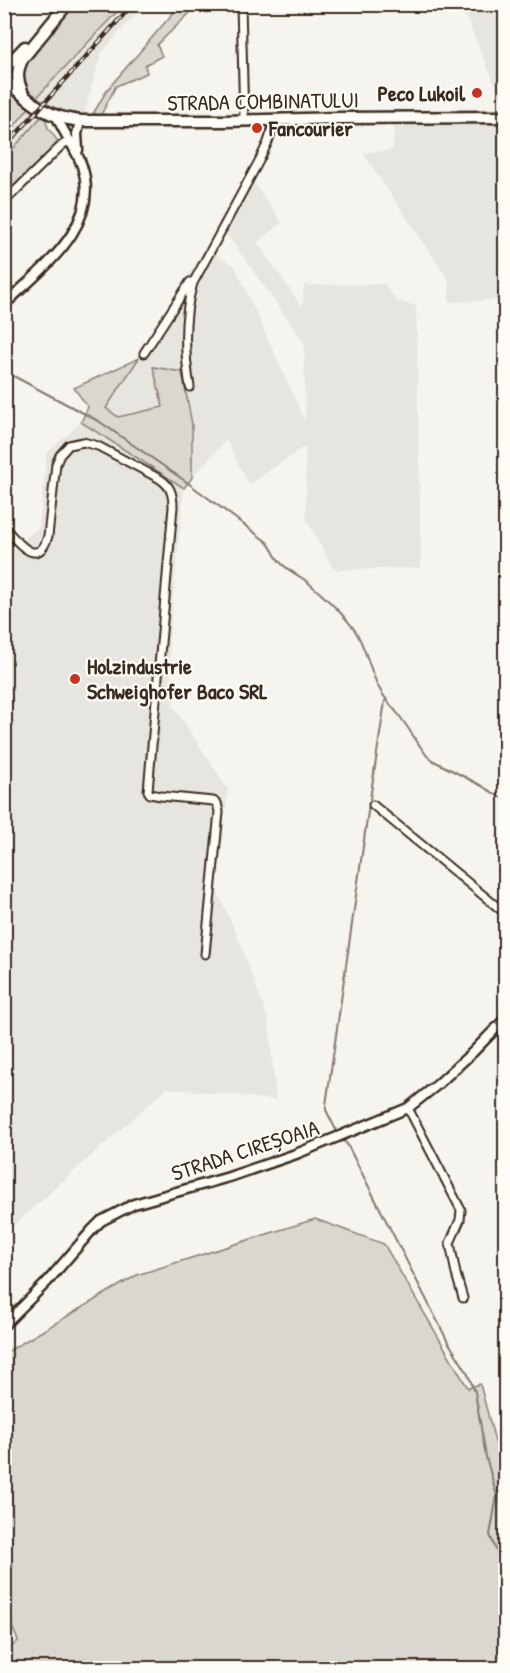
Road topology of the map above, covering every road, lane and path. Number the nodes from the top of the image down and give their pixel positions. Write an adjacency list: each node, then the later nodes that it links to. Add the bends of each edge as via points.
1 (65, 4): 3 (main road); 6 (main road, via 18,68 17,78)
2 (241, 4): 11 (street)
3 (4, 69)
4 (4, 78): 6 (main road, STRADA COMBINATULUI)
5 (4, 90): 6 (main road)
6 (25, 97): 7 (main road, STRADA COMBINATULUI)
7 (57, 117): 10 (main road, STRADA COMBINATULUI); 12 (street, STRADA COMBINATULUI)
8 (506, 117): 9 (main road, STRADA COMBINATULUI)
9 (275, 120): 11 (main road, STRADA COMBINATULUI); 15 (street, via 259,161)
10 (80, 121): 11 (main road, STRADA COMBINATULUI); 13 (street)
11 (244, 121)
12 (70, 140): 13 (street, STRADA COMBINATULUI); 14 (street)
13 (78, 155): 16 (street, STRADA COMBINATULUI, via 86,183 81,220 68,241)
14 (4, 202)
15 (197, 273): 17 (street); 18 (street, via 186,326)
16 (4, 305)
17 (144, 353)
18 (190, 387)
19 (4, 526): 22 (street, via 28,551 44,547 57,461 63,449 76,442 107,450 168,485 173,507 148,791 213,801 219,806)
20 (373, 805): 21 (street)
21 (506, 914)
22 (205, 954)
23 (506, 1018): 24 (street, STRADA CIREȘOAIA, via 474,1052)
24 (408, 1108): 25 (street, via 461,1210 450,1243); 26 (street, STRADA CIREȘOAIA, via 296,1154 114,1213 92,1230)
25 (463, 1298)
26 (4, 1325)

